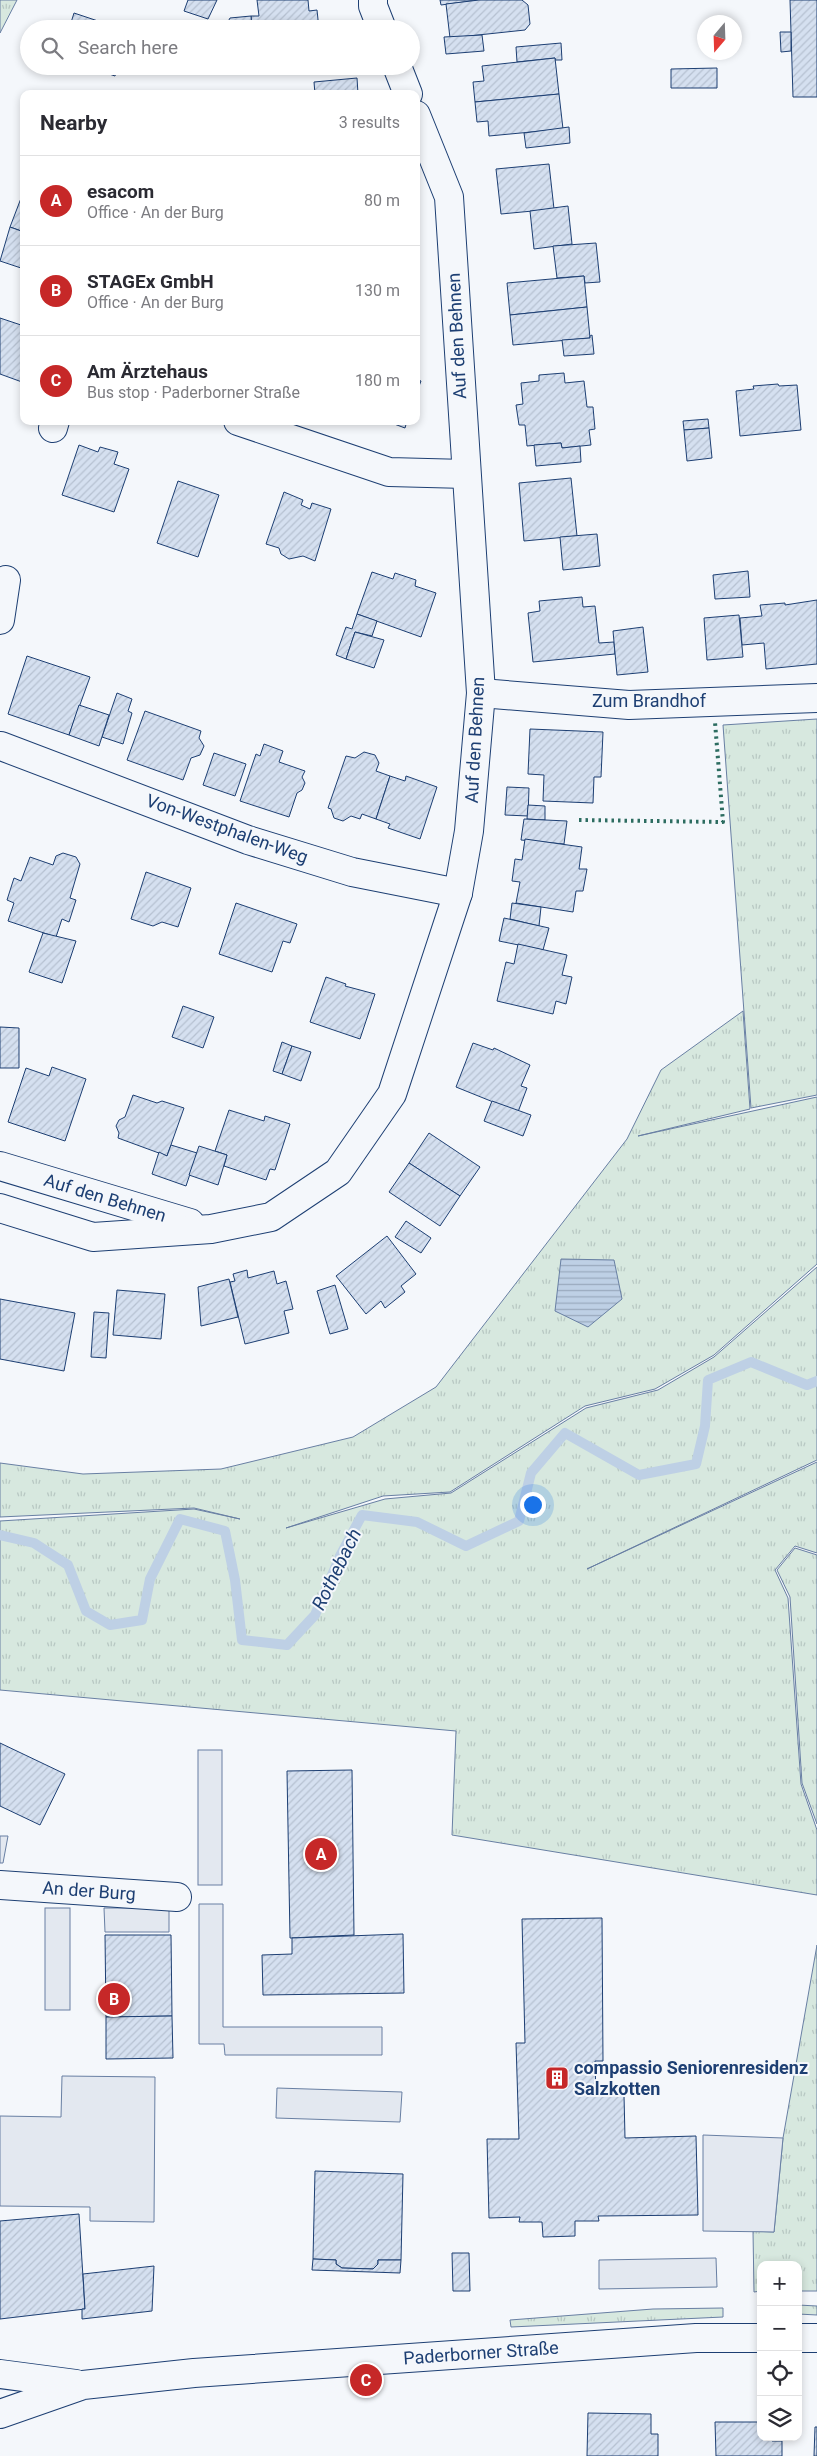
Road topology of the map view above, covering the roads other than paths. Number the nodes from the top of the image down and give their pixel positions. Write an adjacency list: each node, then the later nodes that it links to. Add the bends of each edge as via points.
1 (373, 0): 2 (street)
2 (378, 20)
3 (401, 75): 4 (street)
4 (406, 90)
5 (420, 125): 7 (street, Auf den Behnen, via 449,197)
6 (250, 425): 7 (street, via 389,472)
7 (466, 474): 10 (street, Auf den Behnen)
8 (6, 580): 9 (street)
9 (0, 620)
10 (481, 693): 11 (street, Zum Brandhof, via 629,705); 13 (street, Auf den Behnen, via 469,831)
11 (817, 698)
12 (0, 747): 13 (street, Von-Westphalen-Weg, via 248,840 352,872)
13 (458, 893): 16 (street, Auf den Behnen, via 392,1094 338,1172 271,1217)
14 (0, 1166): 16 (street, Auf den Behnen)
15 (0, 1208): 16 (street, Auf den Behnen, via 93,1237)
16 (211, 1229)
17 (0, 1886): 18 (street, An der Burg)
18 (177, 1897)
19 (757, 2338): 23 (street, Paderborner Straße, via 696,2338 194,2373)
20 (802, 2338): 21 (street)
21 (817, 2338)
22 (0, 2374): 23 (street, Paderborner Straße)
23 (83, 2385): 24 (street, Paderborner Straße)
24 (0, 2414)

